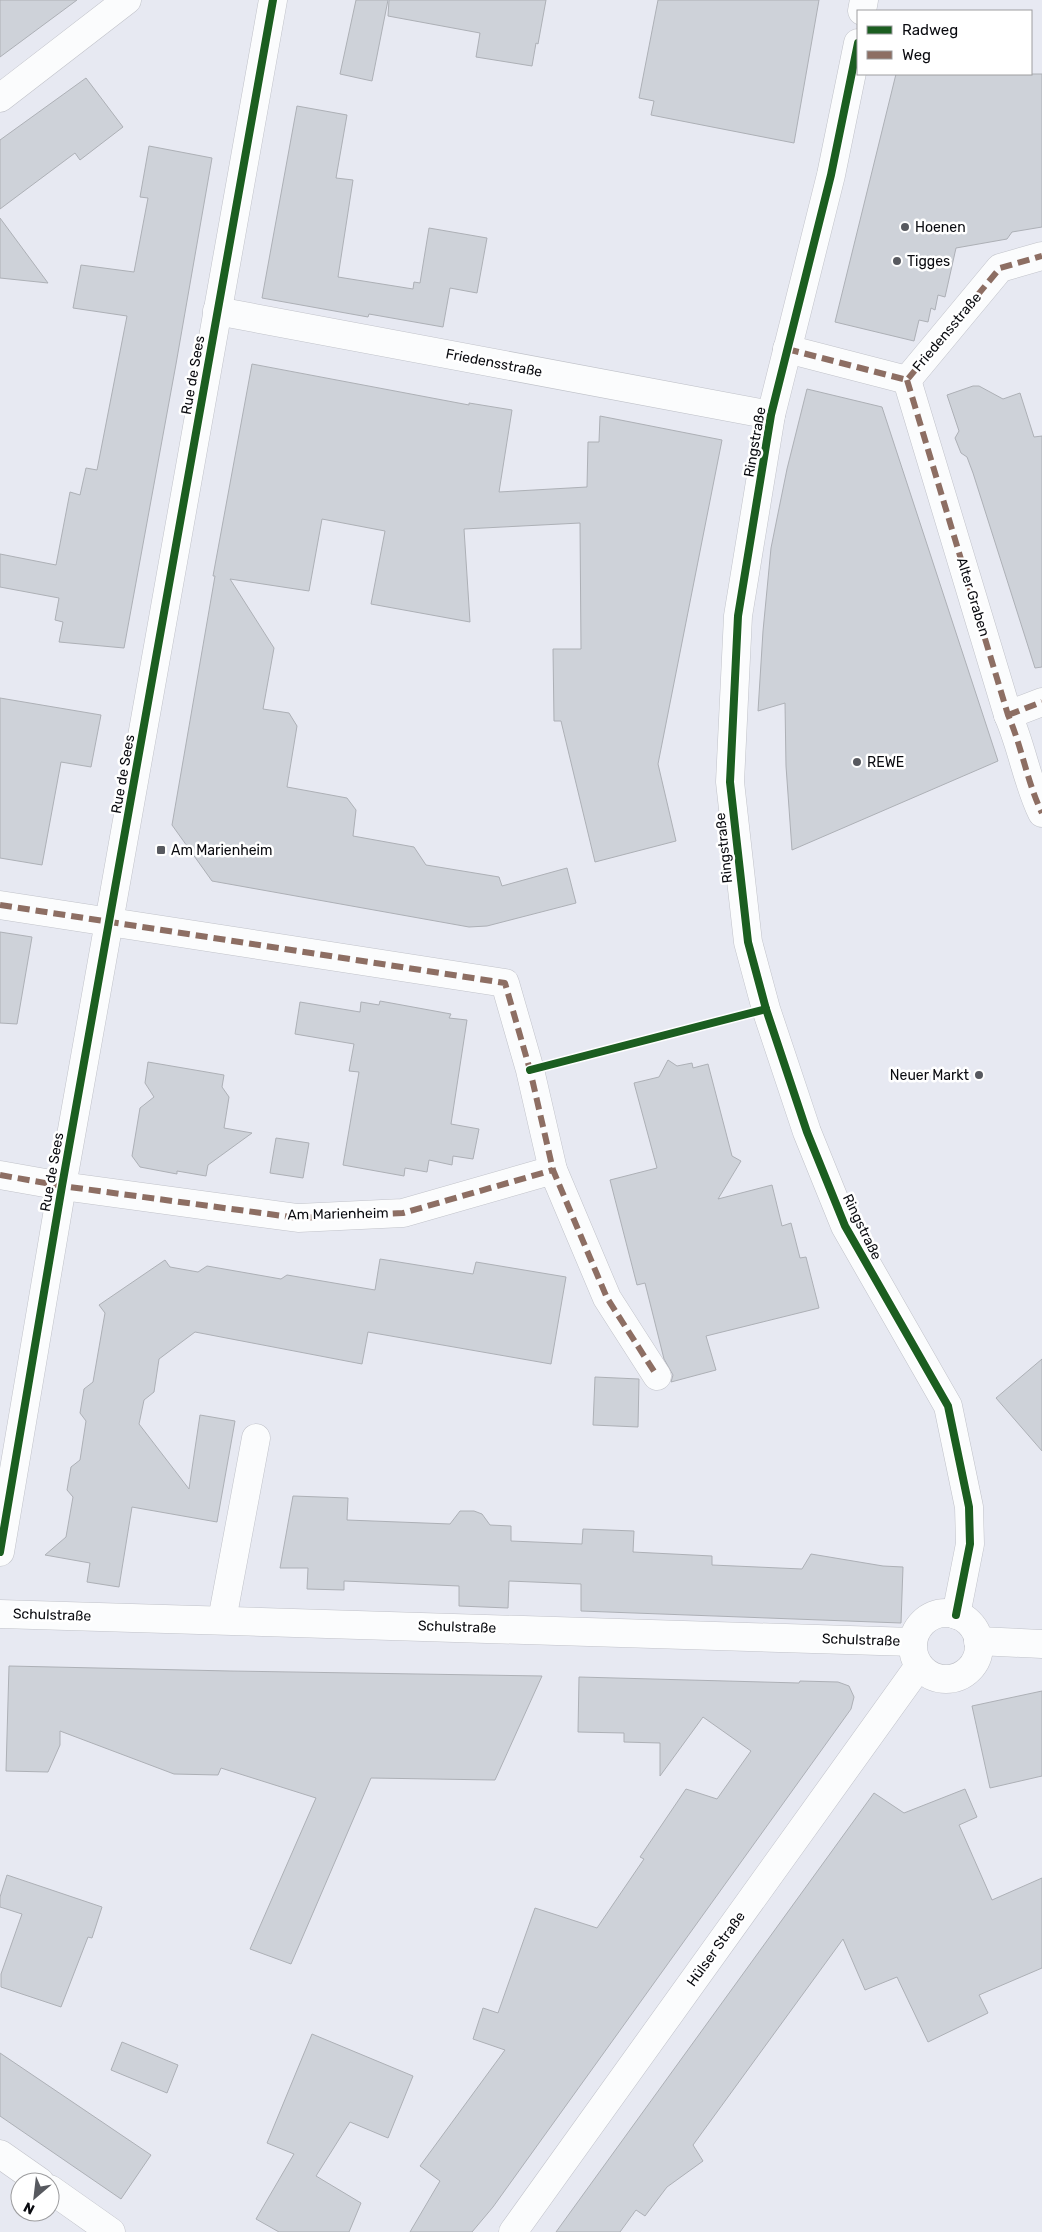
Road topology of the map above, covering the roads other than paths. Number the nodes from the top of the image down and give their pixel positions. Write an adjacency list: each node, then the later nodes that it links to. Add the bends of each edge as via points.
1 (127, 0): 4 (street)
2 (273, 0): 6 (street, Rue de Sees)
3 (857, 48): 7 (street, Ringstraße, via 831,175)
4 (0, 98)
5 (1042, 256): 8 (street, Friedensstraße, via 1000,268)
6 (217, 311): 9 (street, Friedensstraße); 14 (street, Rue de Sees)
7 (787, 349): 8 (street, Friedensstraße); 9 (street, Ringstraße)
8 (907, 380): 11 (street, Alter Graben)
9 (771, 415): 22 (street, Ringstraße, via 738,616 730,782 748,942 766,1009 807,1132 845,1226 948,1406 970,1507 970,1544)
10 (1042, 702): 11 (street)
11 (1008, 715): 12 (street, Alter Graben)
12 (1042, 814)
13 (0, 905): 14 (street)
14 (110, 922): 15 (street, via 505,983 530,1070); 17 (street, Rue de Sees)
15 (553, 1170): 17 (street, Am Marienheim, via 402,1213 298,1218); 18 (street, via 607,1298)
16 (0, 1175): 17 (street, Am Marienheim)
17 (62, 1186): 20 (street, Rue de Sees)
18 (657, 1376)
19 (256, 1438): 23 (street)
20 (0, 1552)
21 (0, 1614): 23 (street, Schulstraße)
22 (956, 1615): 24 (street, via 971,1625); 26 (street, via 944,1613 924,1622 917,1630)
23 (222, 1620): 26 (street, Schulstraße)
24 (978, 1641): 25 (street); 26 (street, via 975,1662 968,1671 948,1679 927,1674)
25 (1042, 1644)
26 (916, 1654): 31 (street, Hülser Straße)
27 (0, 2154): 28 (street)
28 (26, 2172)
29 (60, 2196): 30 (street)
30 (111, 2232)
31 (513, 2232)

